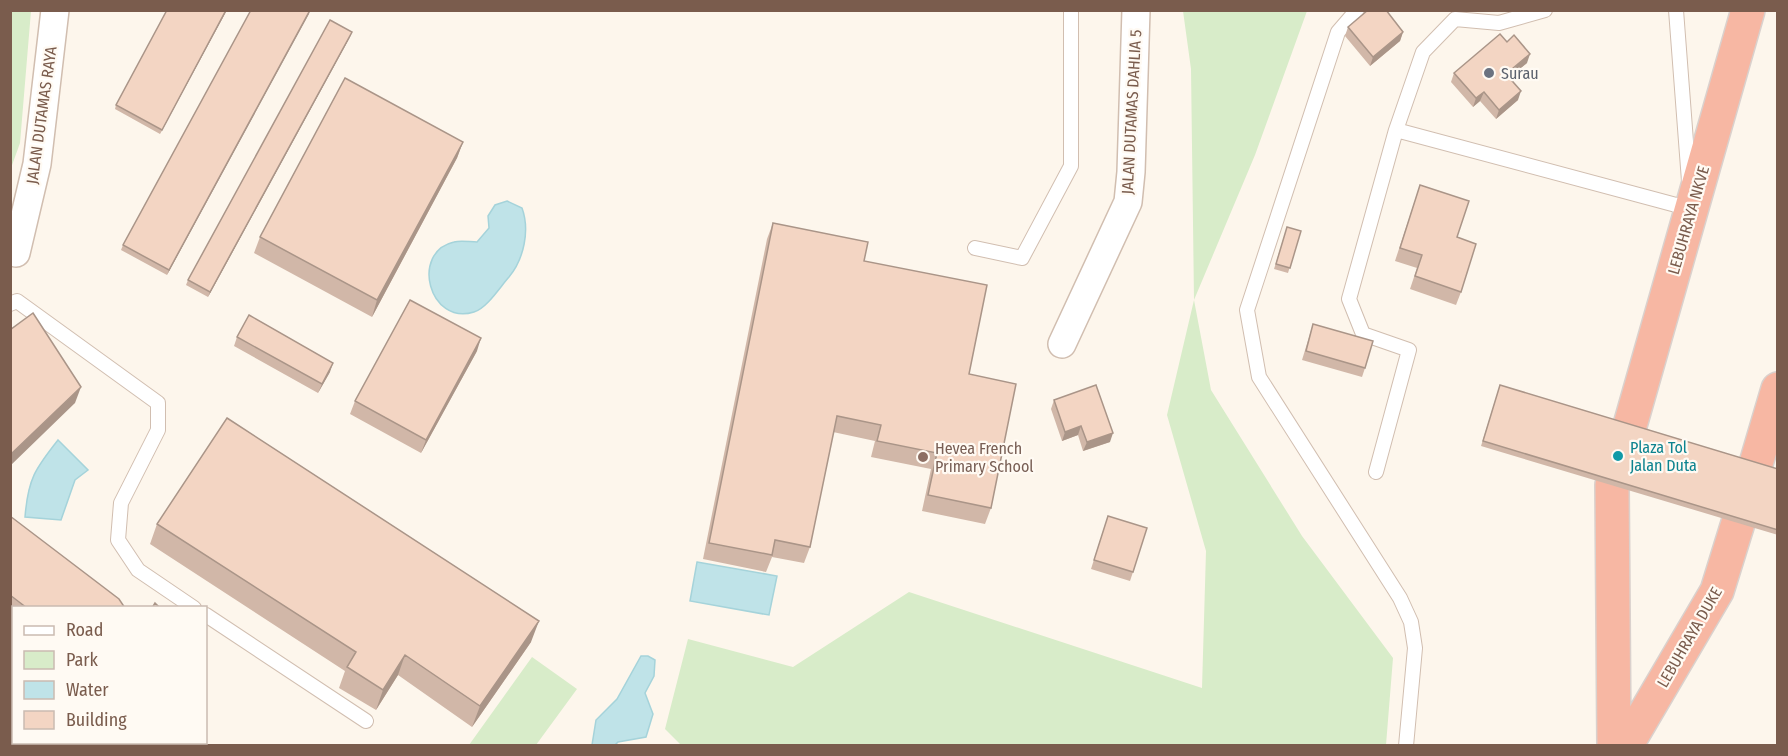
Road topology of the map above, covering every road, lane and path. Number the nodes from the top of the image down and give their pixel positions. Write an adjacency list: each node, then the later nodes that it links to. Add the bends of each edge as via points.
1 (55, 10): 11 (street, JALAN DUTAMAS RAYA, via 38,164)
2 (1071, 10): 10 (lane, via 1071,166 1022,258)
3 (1136, 10): 13 (street, JALAN DUTAMAS DAHLIA 5, via 1128,202)
4 (1356, 10): 23 (lane, via 1338,32 1247,310 1259,377 1400,598 1411,622 1415,648)
5 (1545, 10): 8 (lane, via 1499,23 1455,19 1423,52)
6 (1748, 10): 9 (highway, LEBUHRAYA NKVE)
7 (1673, 12): 9 (lane)
8 (1396, 130): 9 (lane); 17 (lane, via 1349,299 1363,334 1408,350)
9 (1691, 210): 15 (highway, LEBUHRAYA NKVE)
10 (975, 248)
11 (13, 256)
12 (10, 304): 20 (lane, via 17,301 158,403 158,430 121,503 118,540 138,570)
13 (1062, 344)
14 (1778, 390): 16 (highway)
15 (1629, 429)
16 (1755, 467)
17 (1376, 472)
18 (1612, 485): 24 (highway)
19 (1738, 523): 25 (highway, LEBUHRAYA DUKE, via 1717,591)
20 (191, 606)
21 (207, 616): 22 (lane)
22 (366, 721)
23 (1406, 746)
24 (1614, 746)
25 (1626, 746)

